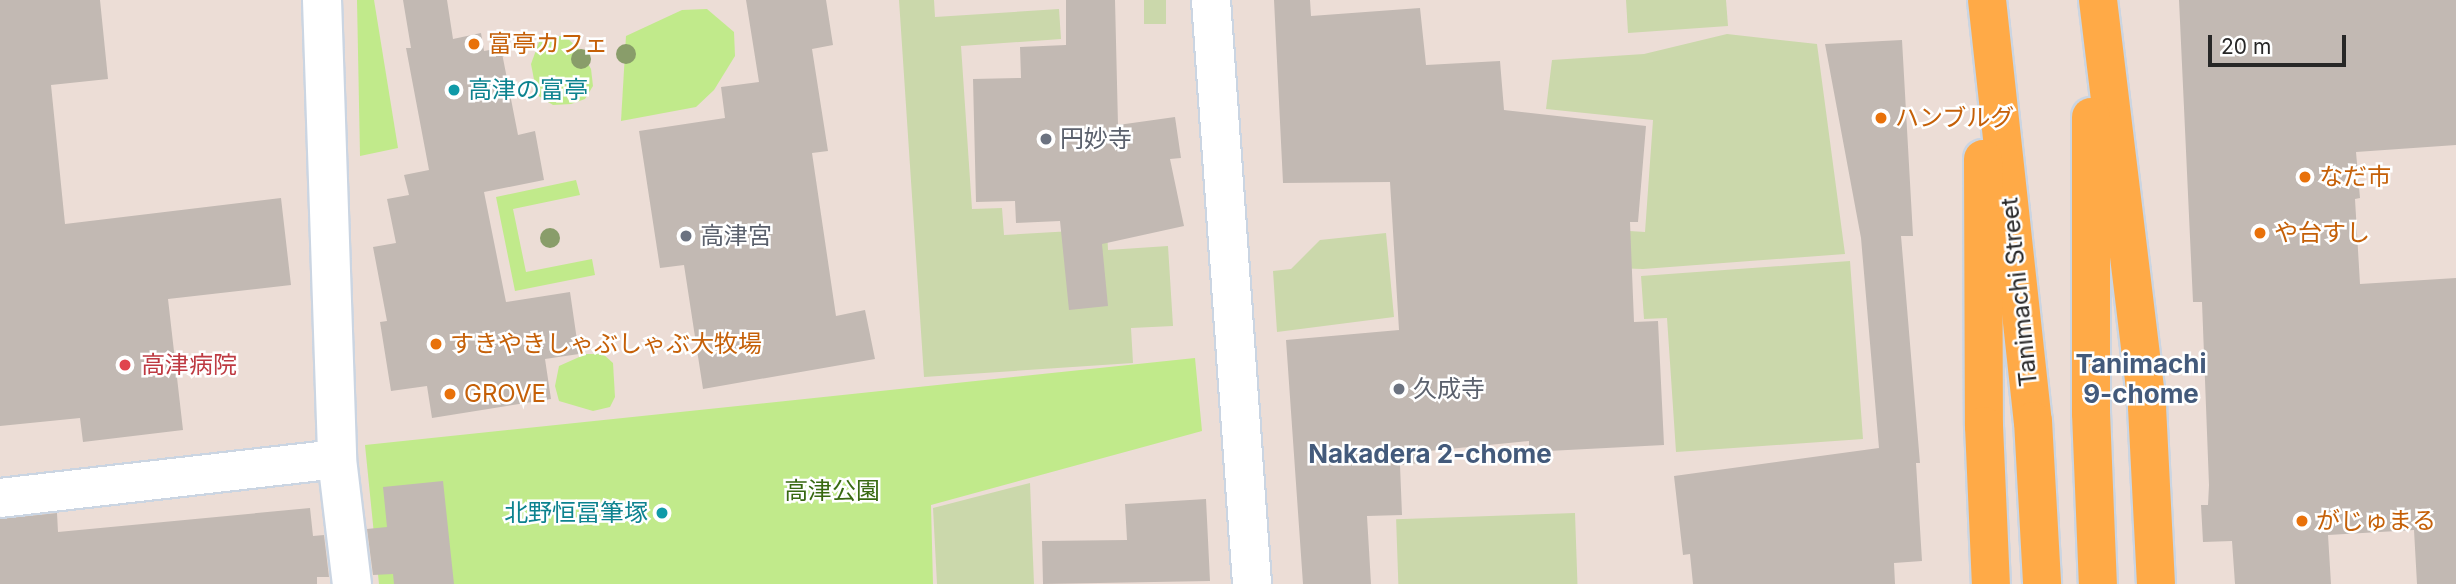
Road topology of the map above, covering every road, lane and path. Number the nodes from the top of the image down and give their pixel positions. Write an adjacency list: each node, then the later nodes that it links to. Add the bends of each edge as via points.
1 (322, 0): 6 (street)
2 (1211, 0): 9 (street)
3 (1985, 0): 10 (main road, via 1984,426); 11 (main road, Tanimachi Street, via 2033,421)
4 (2091, 0): 12 (main road, via 2091,413)
5 (2098, 0): 13 (main road, via 2147,407)
6 (337, 459): 7 (street); 8 (street)
7 (0, 498)
8 (352, 584)
9 (1252, 584)
10 (1991, 584)
11 (2042, 584)
12 (2098, 584)
13 (2156, 584)

